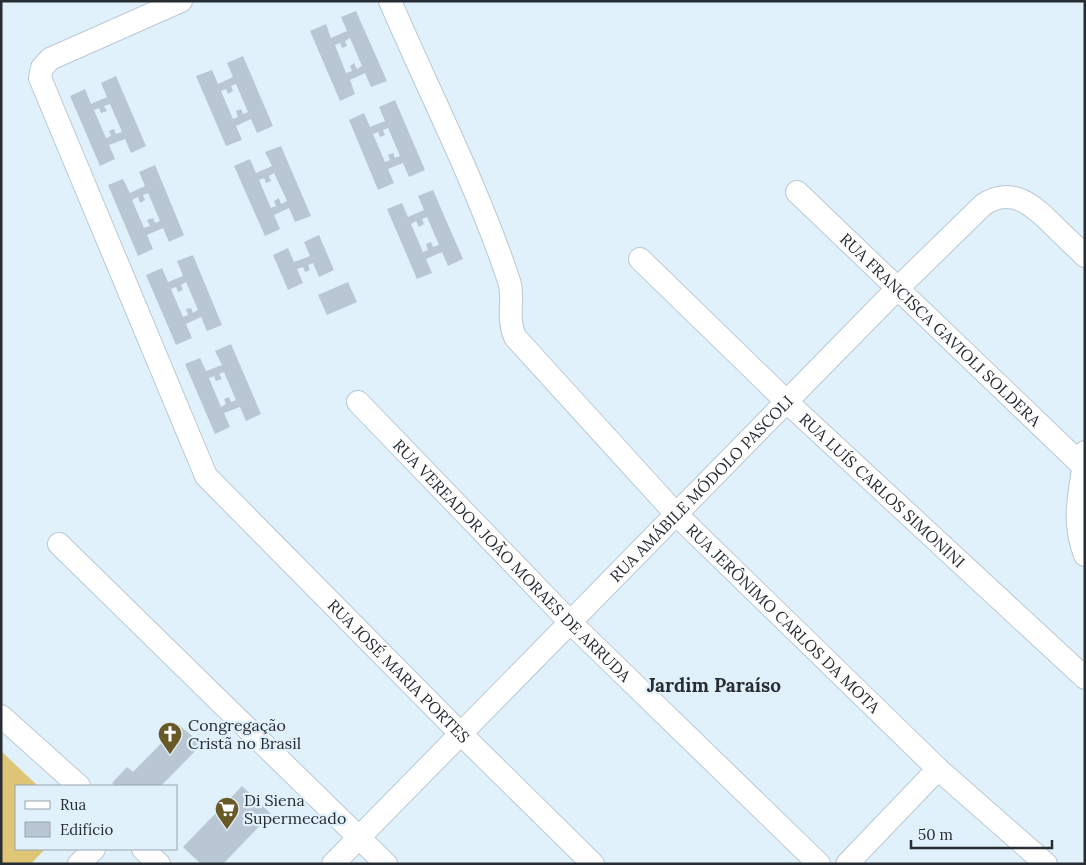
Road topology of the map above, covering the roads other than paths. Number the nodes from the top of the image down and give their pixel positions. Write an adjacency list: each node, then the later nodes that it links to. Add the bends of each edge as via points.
1 (181, 1): 16 (street, RUA JOSÉ MARIA PORTES, via 50,60 42,68 40,78 206,476)
2 (390, 1): 10 (street, RUA JERÔNIMO CARLOS DA MOTA, via 486,218 510,284 510,321 515,337)
3 (797, 192): 6 (street, RUA FRANCISCA GAVIOLI SOLDERA)
4 (1085, 256): 6 (street, RUA AMÁBILE MÓDOLO PASCOLI, via 1032,205 1016,198 1003,198 983,205)
5 (640, 259): 8 (street, RUA LUÍS CARLOS SIMONINI)
6 (897, 289): 8 (street, RUA AMÁBILE MÓDOLO PASCOLI); 9 (street, RUA FRANCISCA GAVIOLI SOLDERA)
7 (358, 402): 13 (street, RUA VEREADOR JOÃO MORAES DE ARRUDA)
8 (787, 402): 10 (street, RUA AMÁBILE MÓDOLO PASCOLI); 14 (street, RUA LUÍS CARLOS SIMONINI)
9 (1084, 457): 12 (street, via 1077,520)
10 (676, 514): 13 (street, RUA AMÁBILE MÓDOLO PASCOLI); 17 (street, RUA JERÔNIMO CARLOS DA MOTA)
11 (59, 544): 19 (street)
12 (1085, 555)
13 (571, 622): 16 (street, RUA AMÁBILE MÓDOLO PASCOLI); 27 (street, RUA VEREADOR JOÃO MORAES DE ARRUDA)
14 (1085, 678)
15 (1, 716): 18 (street)
16 (461, 734): 19 (street, RUA AMÁBILE MÓDOLO PASCOLI); 26 (street, RUA JOSÉ MARIA PORTES)
17 (938, 769): 28 (street); 29 (street, RUA JERÔNIMO CARLOS DA MOTA)
18 (78, 785)
19 (359, 837): 24 (street, RUA AMÁBILE MÓDOLO PASCOLI); 25 (street)
20 (93, 850): 22 (street)
21 (144, 850): 23 (street)
22 (79, 864)
23 (159, 864)
24 (333, 864)
25 (386, 864)
26 (593, 864)
27 (819, 864)
28 (847, 864)
29 (1046, 864)

